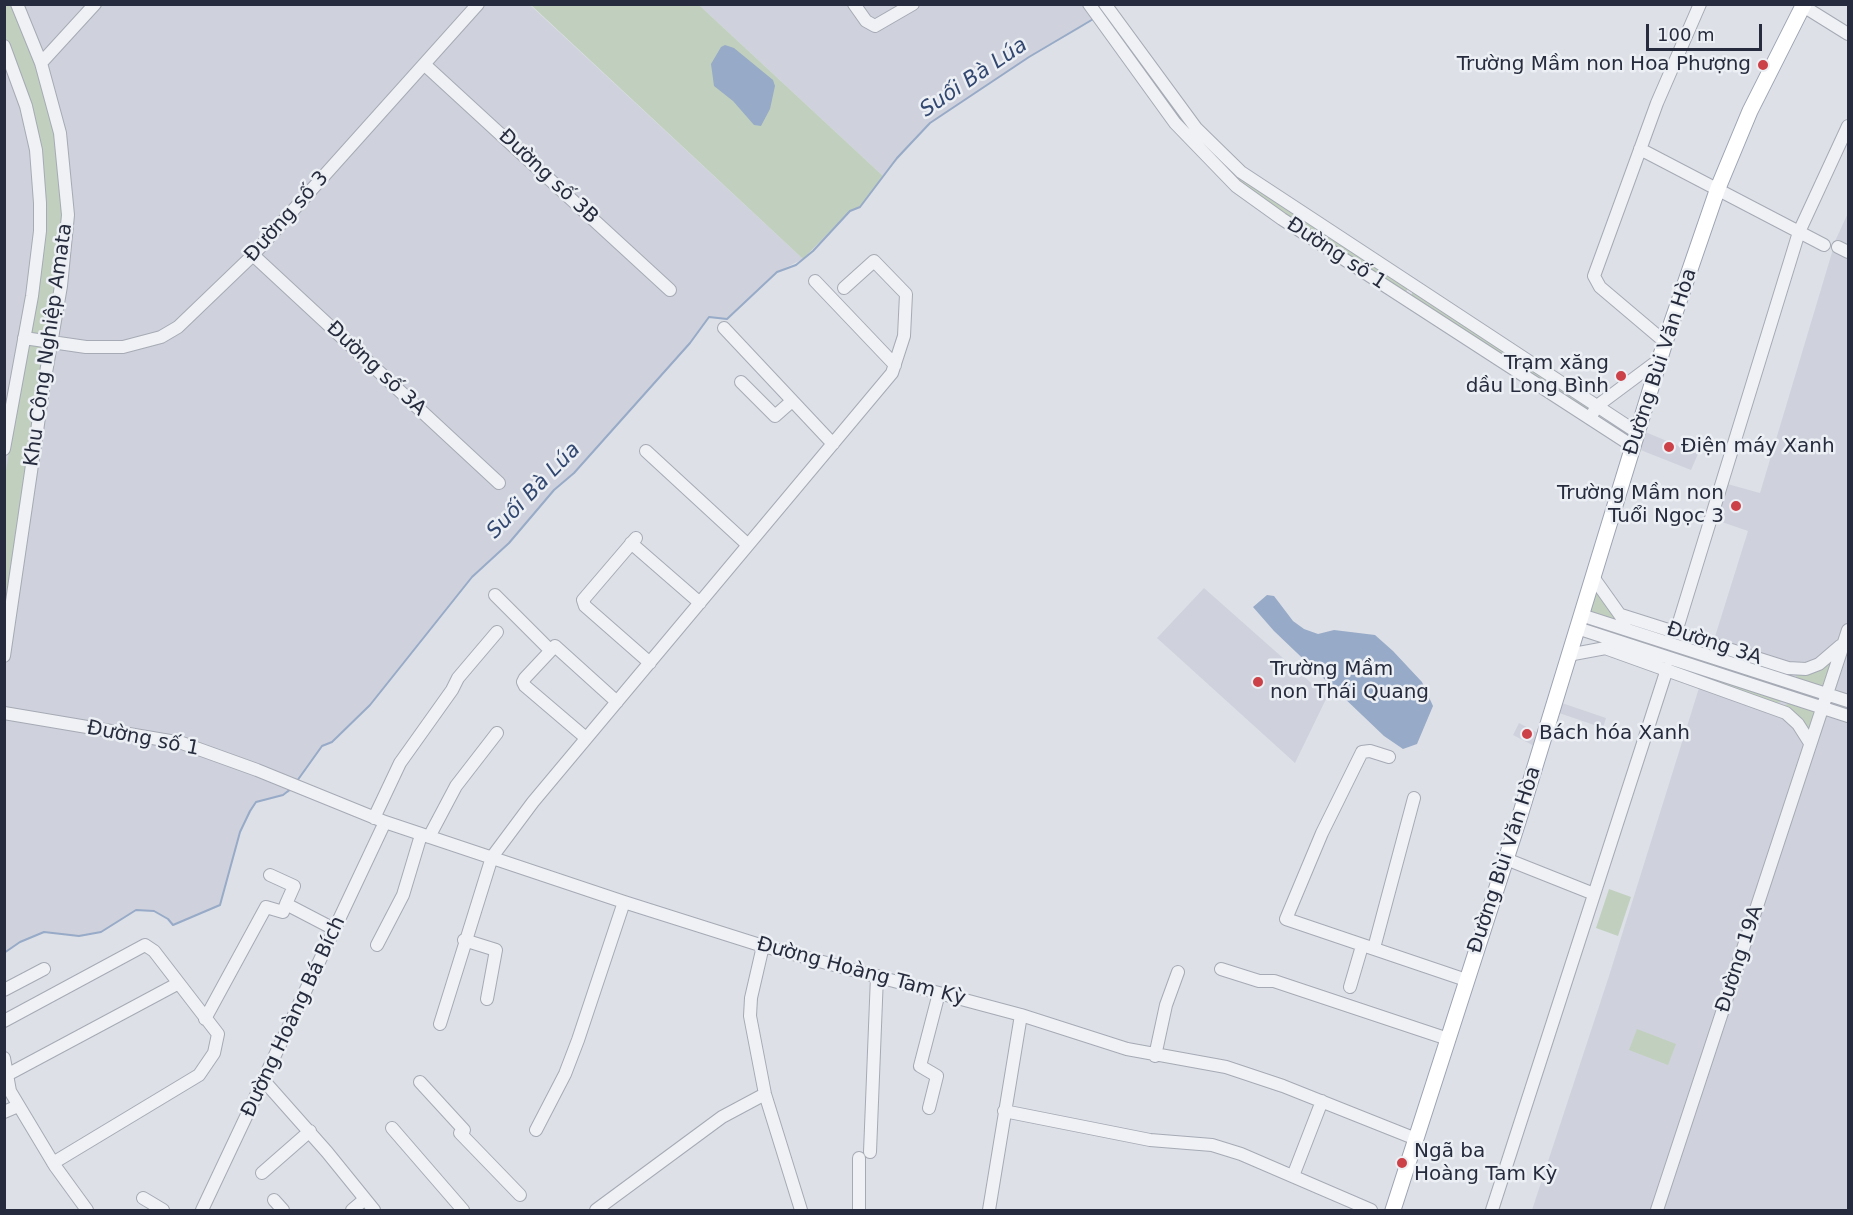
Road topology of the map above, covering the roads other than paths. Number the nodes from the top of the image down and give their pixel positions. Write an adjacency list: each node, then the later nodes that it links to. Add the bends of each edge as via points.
1 (17, 4): 12 (street, Khu Công Nghiệp Amata)
2 (95, 4): 12 (street)
3 (478, 4): 13 (street, Đường số 3)
4 (854, 4): 5 (street, via 872,26 884,24)
5 (913, 4)
6 (1105, 4): 16 (street, Đường số 1)
7 (1700, 4): 15 (street)
8 (1803, 5): 10 (street); 17 (main road, Đường Bùi Văn Hòa, via 1750,111)
9 (1090, 7): 16 (street, Đường số 1, via 1175,123)
10 (1848, 34)
11 (4, 46): 27 (street, Khu Công Nghiệp Amata, via 15,69 36,150 40,203 37,255)
12 (41, 63): 28 (street, Khu Công Nghiệp Amata, via 60,133 67,191 66,251)
13 (425, 64): 20 (street, Đường số 3); 24 (street, Đường số 3B)
14 (1848, 126): 18 (street)
15 (1640, 149): 17 (street); 29 (street, via 1594,279)
16 (1211, 154): 22 (street, Đường số 1); 25 (street, Đường số 1, via 1252,198)
17 (1718, 188): 18 (street); 29 (main road, Đường Bùi Văn Hòa)
18 (1798, 232): 19 (street); 49 (street)
19 (1824, 245)
20 (253, 255): 28 (street, Đường số 3, via 193,315 161,337 105,348); 40 (street, Đường số 3A)
21 (815, 280): 31 (street)
22 (1412, 286): 25 (street); 34 (street, Đường số 1)
23 (844, 288): 31 (street, via 874,261 906,294 904,336)
24 (670, 290)
25 (1407, 300): 35 (street, Đường số 1)
26 (724, 328): 33 (street)
27 (24, 338): 28 (street, Đường số 3); 38 (street, Khu Công Nghiệp Amata)
28 (51, 342): 55 (street, Khu Công Nghiệp Amata)
29 (1665, 342): 30 (main road, Đường Bùi Văn Hòa)
30 (1660, 359): 34 (street); 36 (main road, Đường Bùi Văn Hòa)
31 (896, 365): 37 (street)
32 (741, 382): 33 (street, via 775,416)
33 (792, 401): 37 (street)
34 (1597, 406): 35 (street); 36 (street, Đường số 1)
35 (1590, 419): 36 (street, Đường số 1)
36 (1636, 440): 42 (main road, Đường Bùi Văn Hòa)
37 (833, 444): 41 (street)
38 (4, 449)
39 (646, 451): 41 (street)
40 (499, 483)
41 (748, 545): 44 (street)
42 (1593, 577): 45 (street); 46 (main road, Đường Bùi Văn Hòa)
43 (495, 595): 53 (street)
44 (699, 603): 56 (street); 56 (street, via 633,541 583,600 585,606)
45 (1621, 615): 47 (street); 49 (street, Đường 3A)
46 (1579, 622): 47 (street, Đường 3A); 51 (street, Đường 3A); 54 (main road, Đường Bùi Văn Hòa)
47 (1631, 630): 59 (street, Đường 3A)
48 (497, 632): 74 (street, Đường Hoàng Bá Bích, via 458,678 399,763)
49 (1676, 632): 57 (street, Đường 3A)
50 (1846, 636): 57 (street, Đường 3A, via 1819,664 1806,669); 60 (street)
51 (1627, 644): 52 (street); 61 (street, Đường 3A)
52 (1605, 648): 54 (street, Đường 3A); 58 (street, Đường 3A)
53 (550, 650): 63 (street, via 556,647); 69 (street, via 523,683)
54 (1568, 655): 77 (main road, Đường Bùi Văn Hòa)
55 (4, 656)
56 (650, 663): 63 (street)
57 (1788, 668): 59 (street)
58 (1666, 669): 64 (street, Đường 3A); 79 (street)
59 (1797, 683): 60 (street, Đường 3A); 61 (street)
60 (1826, 692): 62 (street, Đường 3A); 65 (street, Đường 19A)
61 (1793, 698): 64 (street); 65 (street, Đường 3A)
62 (1848, 700)
63 (617, 702): 69 (street)
64 (1773, 708): 70 (street, Đường 3A, via 1798,724)
65 (1822, 708): 67 (street, Đường 3A); 70 (street, Đường 19A)
66 (4, 713): 72 (street, Đường số 1, via 182,743)
67 (1848, 716)
68 (497, 733): 75 (street, via 456,786)
69 (586, 738): 76 (street)
70 (1810, 743): 138 (street, Đường 19A)
71 (1389, 757): 86 (street, via 1362,752 1285,916 1288,921)
72 (308, 791): 74 (street, Đường Hoàng Tam Kỳ)
73 (1414, 798): 86 (street)
74 (380, 820): 75 (street, Đường Hoàng Tam Kỳ); 82 (street, Đường Hoàng Bá Bích)
75 (425, 836): 76 (street, Đường Hoàng Tam Kỳ); 84 (street, via 403,895)
76 (492, 857): 80 (street, Đường Hoàng Tam Kỳ); 83 (street)
77 (1506, 859): 79 (street); 91 (main road, Đường Bùi Văn Hòa)
78 (270, 875): 81 (street, via 294,886)
79 (1594, 894): 137 (street)
80 (624, 902): 85 (street, Đường Hoàng Tam Kỳ); 114 (street, via 578,1041)
81 (286, 904): 82 (street); 98 (street, via 283,912 271,907 263,911)
82 (334, 929): 105 (street, Đường Hoàng Bá Bích)
83 (464, 940): 96 (street, via 496,950); 100 (street)
84 (377, 945)
85 (762, 946): 90 (street, Đường Hoàng Tam Kỳ); 107 (street, via 750,1016)
86 (1368, 947): 91 (street); 93 (street)
87 (44, 969): 94 (street)
88 (1221, 969): 101 (street, via 1260,981 1274,981)
89 (1178, 972): 102 (street)
90 (877, 976): 95 (street, Đường Hoàng Tam Kỳ); 133 (street)
91 (1466, 980): 101 (main road, Đường Bùi Văn Hòa)
92 (177, 984): 98 (street); 99 (street, via 154,951 145,945); 104 (street)
93 (1350, 987)
94 (4, 990)
95 (939, 993): 97 (street, Đường Hoàng Tam Kỳ); 110 (street, via 920,1066 937,1076)
96 (487, 999)
97 (1021, 1015): 102 (street, Đường Hoàng Tam Kỳ); 111 (street)
98 (205, 1019): 117 (street, via 219,1039 199,1075)
99 (4, 1021)
100 (440, 1024)
101 (1448, 1039): 116 (main road, Đường Bùi Văn Hòa)
102 (1155, 1056): 108 (street, Đường Hoàng Tam Kỳ, via 1226,1067)
103 (4, 1058): 104 (street)
104 (5, 1076): 109 (street)
105 (265, 1082): 115 (street); 126 (street, Đường Hoàng Bá Bích)
106 (420, 1082): 120 (street)
107 (765, 1094): 131 (street, via 722,1117); 132 (street)
108 (1322, 1101): 116 (street, Đường Hoàng Tam Kỳ); 119 (street)
109 (18, 1106): 112 (street); 117 (street)
110 (929, 1108)
111 (1004, 1111): 119 (street, via 1150,1140 1212,1145); 134 (street)
112 (4, 1112)
113 (392, 1128): 130 (street)
114 (536, 1130)
115 (310, 1131): 118 (street); 122 (street)
116 (1416, 1139): 136 (main road, Đường Bùi Văn Hòa)
117 (53, 1163): 124 (street)
118 (262, 1173)
119 (1293, 1176): 135 (street)
120 (520, 1195)
121 (143, 1198): 125 (street)
122 (365, 1199): 128 (street); 129 (street)
123 (274, 1200): 127 (street)
124 (87, 1210)
125 (163, 1210)
126 (202, 1210)
127 (283, 1210)
128 (352, 1210)
129 (374, 1210)
130 (463, 1210)
131 (596, 1210)
132 (801, 1210)
133 (859, 1210)
134 (989, 1210)
135 (1371, 1210)
136 (1393, 1210)
137 (1492, 1210)
138 (1657, 1210)

